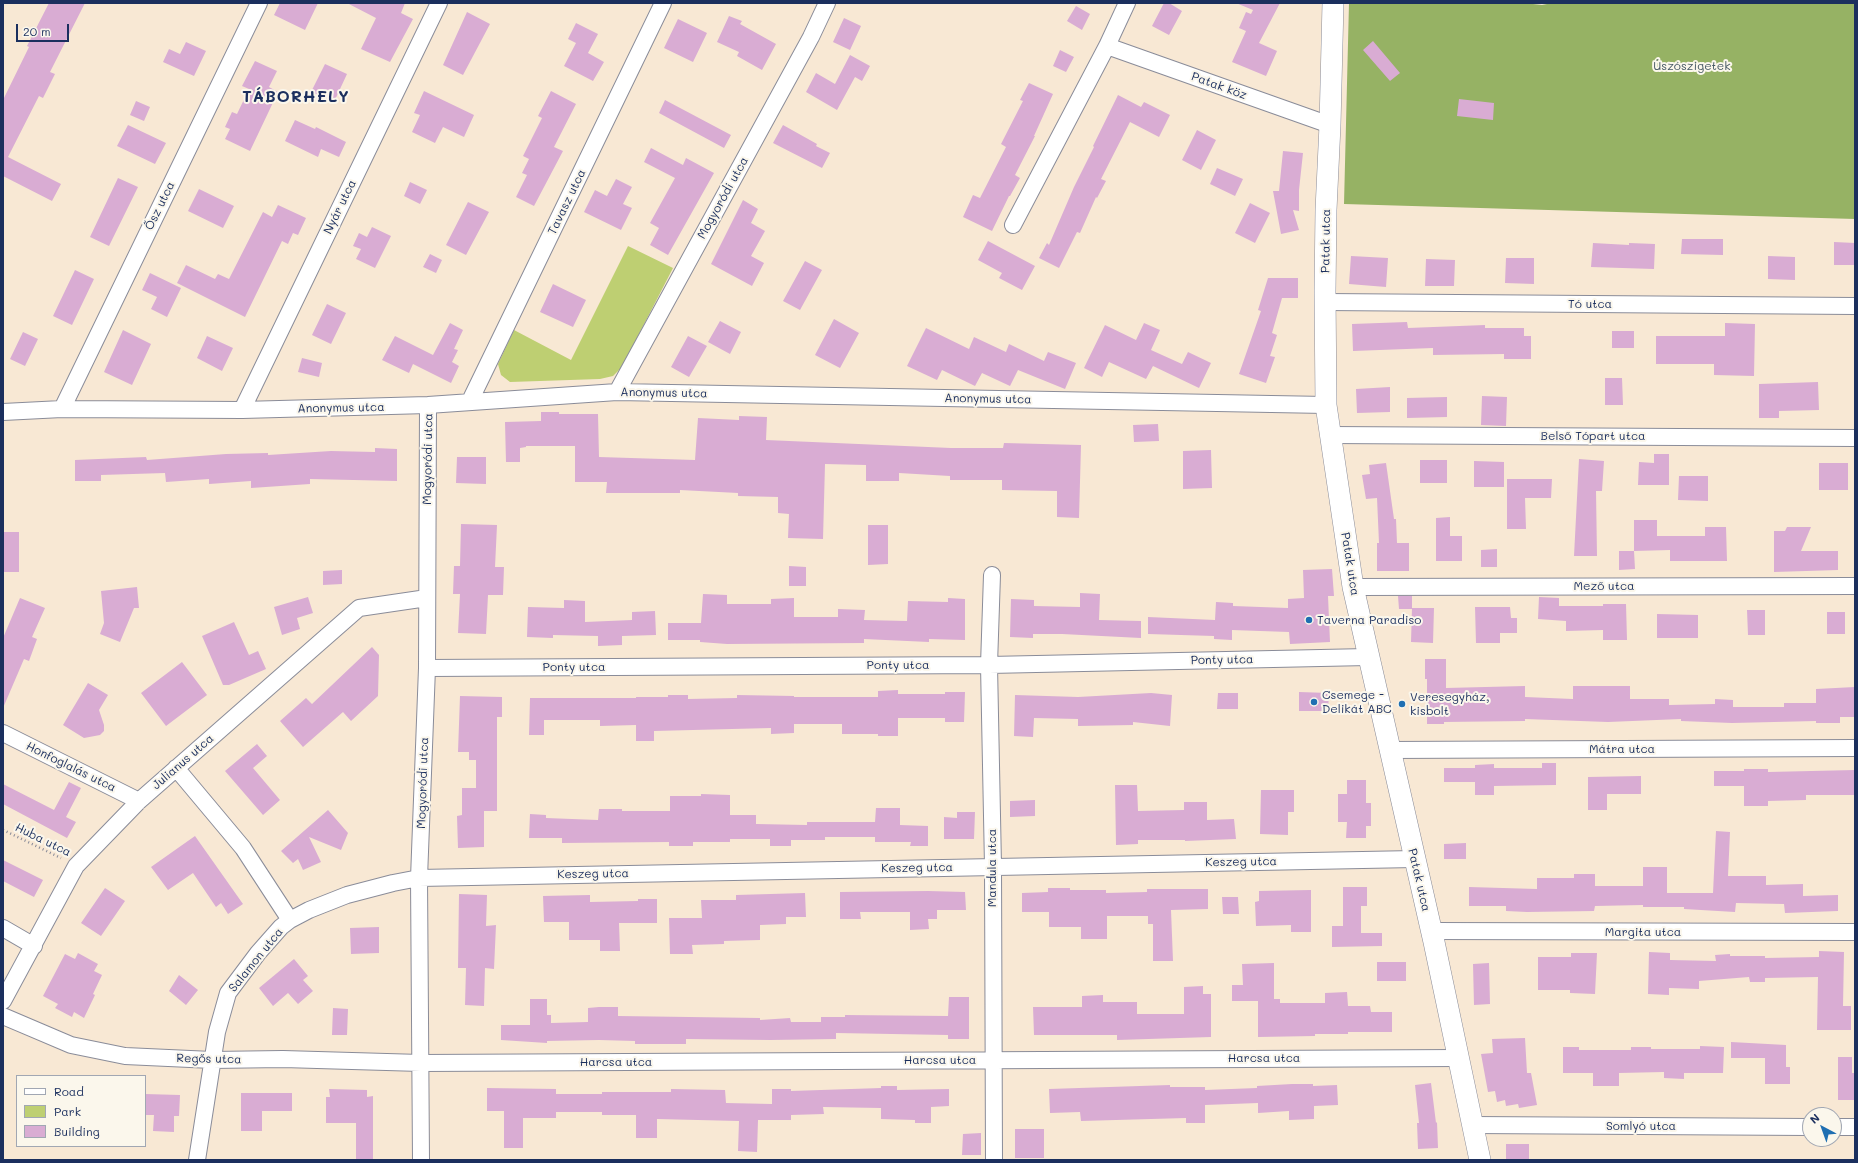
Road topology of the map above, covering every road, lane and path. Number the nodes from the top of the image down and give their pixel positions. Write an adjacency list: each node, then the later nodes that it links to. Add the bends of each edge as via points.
1 (259, 3): 16 (street, Ősz utca)
2 (439, 3): 17 (street, Nyár utca)
3 (664, 3): 13 (street, Tavasz utca)
4 (827, 3): 12 (street, Mogyoródi utca, via 812,37)
5 (1127, 3): 7 (street)
6 (1333, 3): 8 (street, Patak utca)
7 (1107, 46): 8 (street, Patak köz); 9 (street)
8 (1330, 125): 10 (street, Patak utca)
9 (1013, 225)
10 (1325, 302): 11 (street, Tó utca); 15 (street, Patak utca)
11 (1855, 306)
12 (617, 392): 13 (street, Anonymus utca); 15 (street, Anonymus utca)
13 (470, 402): 14 (street, Anonymus utca)
14 (428, 405): 17 (street, Anonymus utca); 24 (street, Mogyoródi utca)
15 (1326, 405): 19 (street, Patak utca)
16 (62, 409): 17 (street, Anonymus utca); 18 (street, Anonymus utca)
17 (242, 410)
18 (3, 412)
19 (1330, 434): 20 (street, Belső Tópart utca); 23 (street, Patak utca)
20 (1855, 438)
21 (992, 575): 26 (street, Mandula utca)
22 (1855, 586): 23 (street, Mező utca)
23 (1353, 587): 25 (street, Patak utca)
24 (427, 598): 27 (street, Mogyoródi utca); 31 (street, Julianus utca, via 359,608)
25 (1368, 657): 26 (street, Ponty utca); 30 (street, Patak utca)
26 (989, 665): 27 (street, Ponty utca); 36 (street, Mandula utca)
27 (427, 668): 37 (street, Mogyoródi utca)
28 (3, 734): 32 (street, Honfoglalás utca)
29 (1855, 748): 30 (street, Mátra utca)
30 (1389, 750): 34 (street, Patak utca)
31 (176, 768): 32 (street, Julianus utca); 38 (street, via 243,848)
32 (139, 801): 35 (street, Julianus utca)
33 (3, 830): 35 (path, Huba utca)
34 (1415, 859): 36 (street, Keszeg utca); 40 (street, Patak utca)
35 (76, 866): 42 (street, Julianus utca)
36 (993, 866): 37 (street, Keszeg utca); 47 (street, Mandula utca)
37 (419, 878): 38 (street, Salamon utca, via 347,895); 48 (street, Mogyoródi utca)
38 (290, 920): 46 (street, Salamon utca, via 258,953 228,993 216,1032)
39 (3, 928): 42 (street)
40 (1431, 932): 41 (street, Margita utca); 45 (street, Patak utca)
41 (1855, 932)
42 (34, 946): 43 (street, Julianus utca)
43 (3, 1002)
44 (3, 1016): 46 (street, Regős utca, via 71,1045 125,1056)
45 (1458, 1058): 47 (street, Harcsa utca); 49 (street, Patak utca)
46 (212, 1060): 48 (street, Regős utca); 53 (street, Salamon utca)
47 (992, 1060): 48 (street, Harcsa utca); 55 (street, Mandula utca)
48 (421, 1062): 54 (street, Mogyoródi utca)
49 (1472, 1125): 50 (street, Somlyó utca); 56 (street, Patak utca)
50 (1802, 1126)
51 (1842, 1127): 52 (street)
52 (1855, 1127)
53 (197, 1160)
54 (421, 1160)
55 (994, 1160)
56 (1480, 1160)

